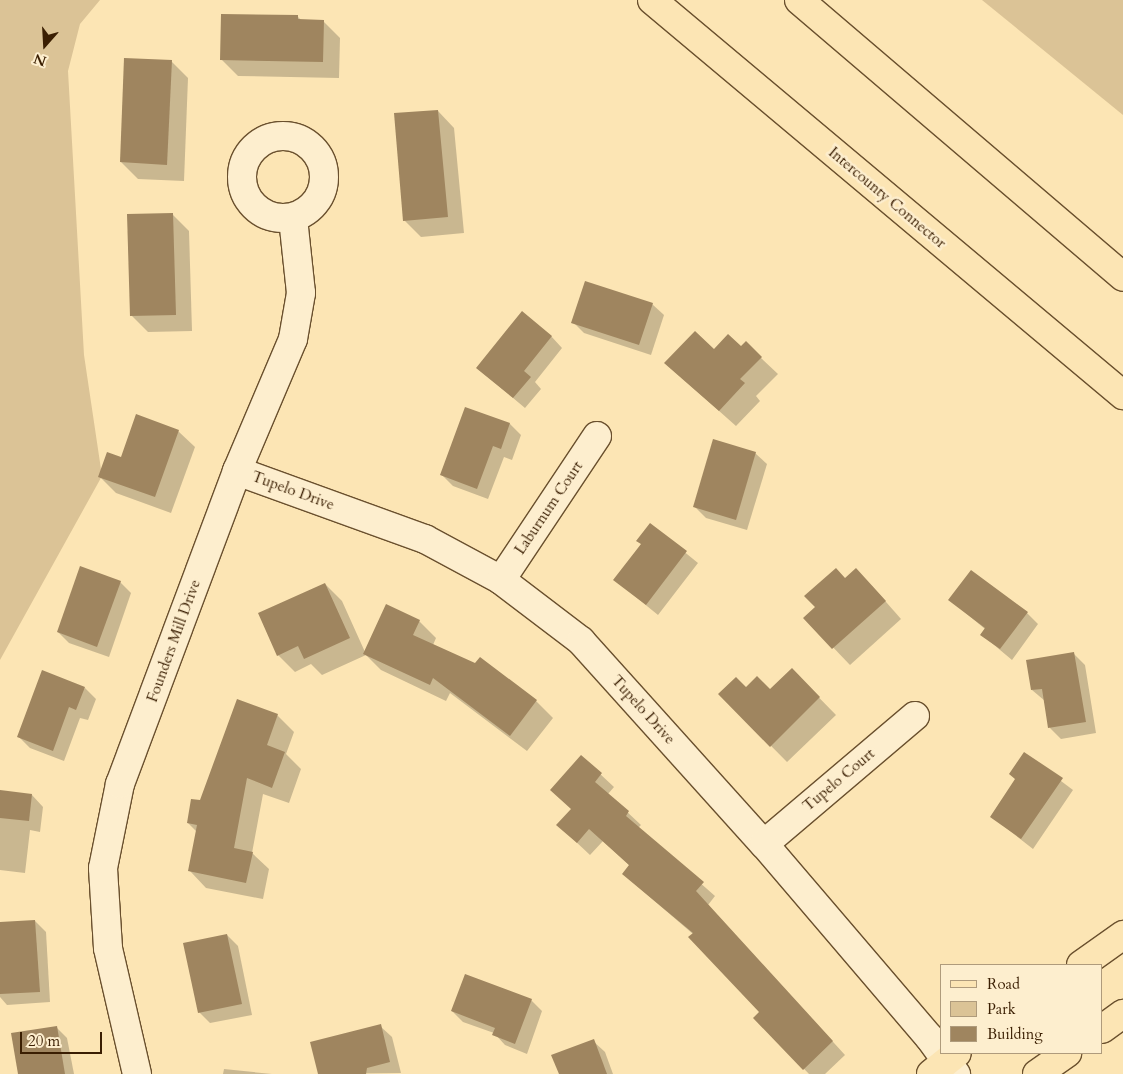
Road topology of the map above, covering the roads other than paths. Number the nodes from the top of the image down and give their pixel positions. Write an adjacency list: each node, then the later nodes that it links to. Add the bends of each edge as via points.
1 (652, 0): 5 (main road, Intercounty Connector)
2 (799, 0): 4 (main road)
3 (292, 218): 7 (street, Founders Mill Drive, via 301,293 299,315)
4 (1123, 277)
5 (1123, 395)
6 (597, 436): 8 (street, Laburnum Court)
7 (237, 471): 8 (street, Tupelo Drive, via 425,539); 19 (street, Founders Mill Drive, via 120,784 103,868 108,948)
8 (501, 580): 10 (street, Tupelo Drive, via 581,641)
9 (915, 716): 10 (street, Tupelo Court)
10 (764, 844): 16 (street, Tupelo Drive)
11 (1123, 935): 12 (main road)
12 (1082, 964)
13 (1123, 1014): 14 (main road)
14 (1103, 1028)
15 (940, 1054): 18 (street, Tupelo Drive)
16 (940, 1054)
17 (1067, 1054): 20 (main road)
18 (948, 1066)
19 (138, 1074)
20 (1037, 1074)

